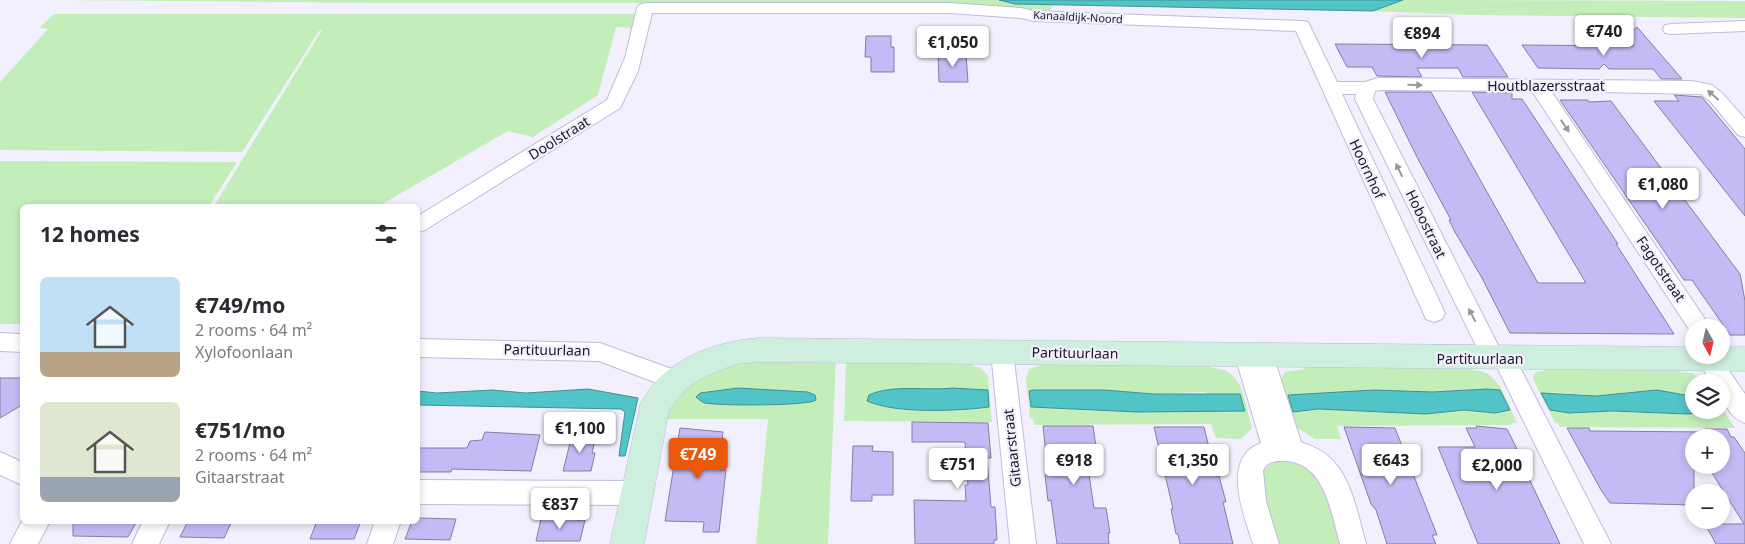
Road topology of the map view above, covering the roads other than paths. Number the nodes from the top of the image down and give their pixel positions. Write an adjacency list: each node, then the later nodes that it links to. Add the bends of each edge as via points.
1 (645, 8): 2 (street, Kanaaldijk-Noord, via 949,8 1034,16); 9 (street, Doolstraat, via 622,92 614,104)
2 (1302, 26): 6 (street, Hoornhof)
3 (1745, 26): 4 (street)
4 (1671, 28)
5 (1538, 86): 7 (street, Houtblazersstraat, one-way to 5, via 1378,84); 8 (street, Houtblazersstraat, one-way to 5, via 1706,89); 11 (street, Fagotstraat, one-way to 11)
6 (1330, 88): 7 (street, Houtblazersstraat); 10 (street, Hoornhof)
7 (1366, 88): 18 (street, Hobostraat, one-way to 7, via 1364,98)
8 (1745, 131)
9 (420, 224)
10 (1434, 312)
11 (1694, 319)
12 (0, 342): 13 (street)
13 (20, 343)
14 (420, 348): 20 (street, Partituurlaan, via 600,352)
15 (1002, 352): 16 (street, Partituurlaan); 20 (street, Partituurlaan, via 758,350 714,358); 32 (street, Gitaarstraat)
16 (1254, 356): 18 (street, Partituurlaan); 22 (street)
17 (1685, 358): 18 (street, Partituurlaan)
18 (1499, 359): 35 (street, Hobostraat)
19 (1725, 364): 21 (street)
20 (674, 380): 24 (street, via 655,406)
21 (1745, 414)
22 (1283, 450): 33 (street, via 1264,452 1254,458 1250,468 1249,481); 34 (street, via 1301,452 1326,470)
23 (420, 492): 24 (street)
24 (636, 493): 31 (street)
25 (35, 524): 28 (street)
26 (155, 524): 29 (street)
27 (387, 524): 30 (street)
28 (23, 544)
29 (145, 544)
30 (380, 544)
31 (627, 544)
32 (1022, 544)
33 (1266, 544)
34 (1354, 544)
35 (1598, 544)

